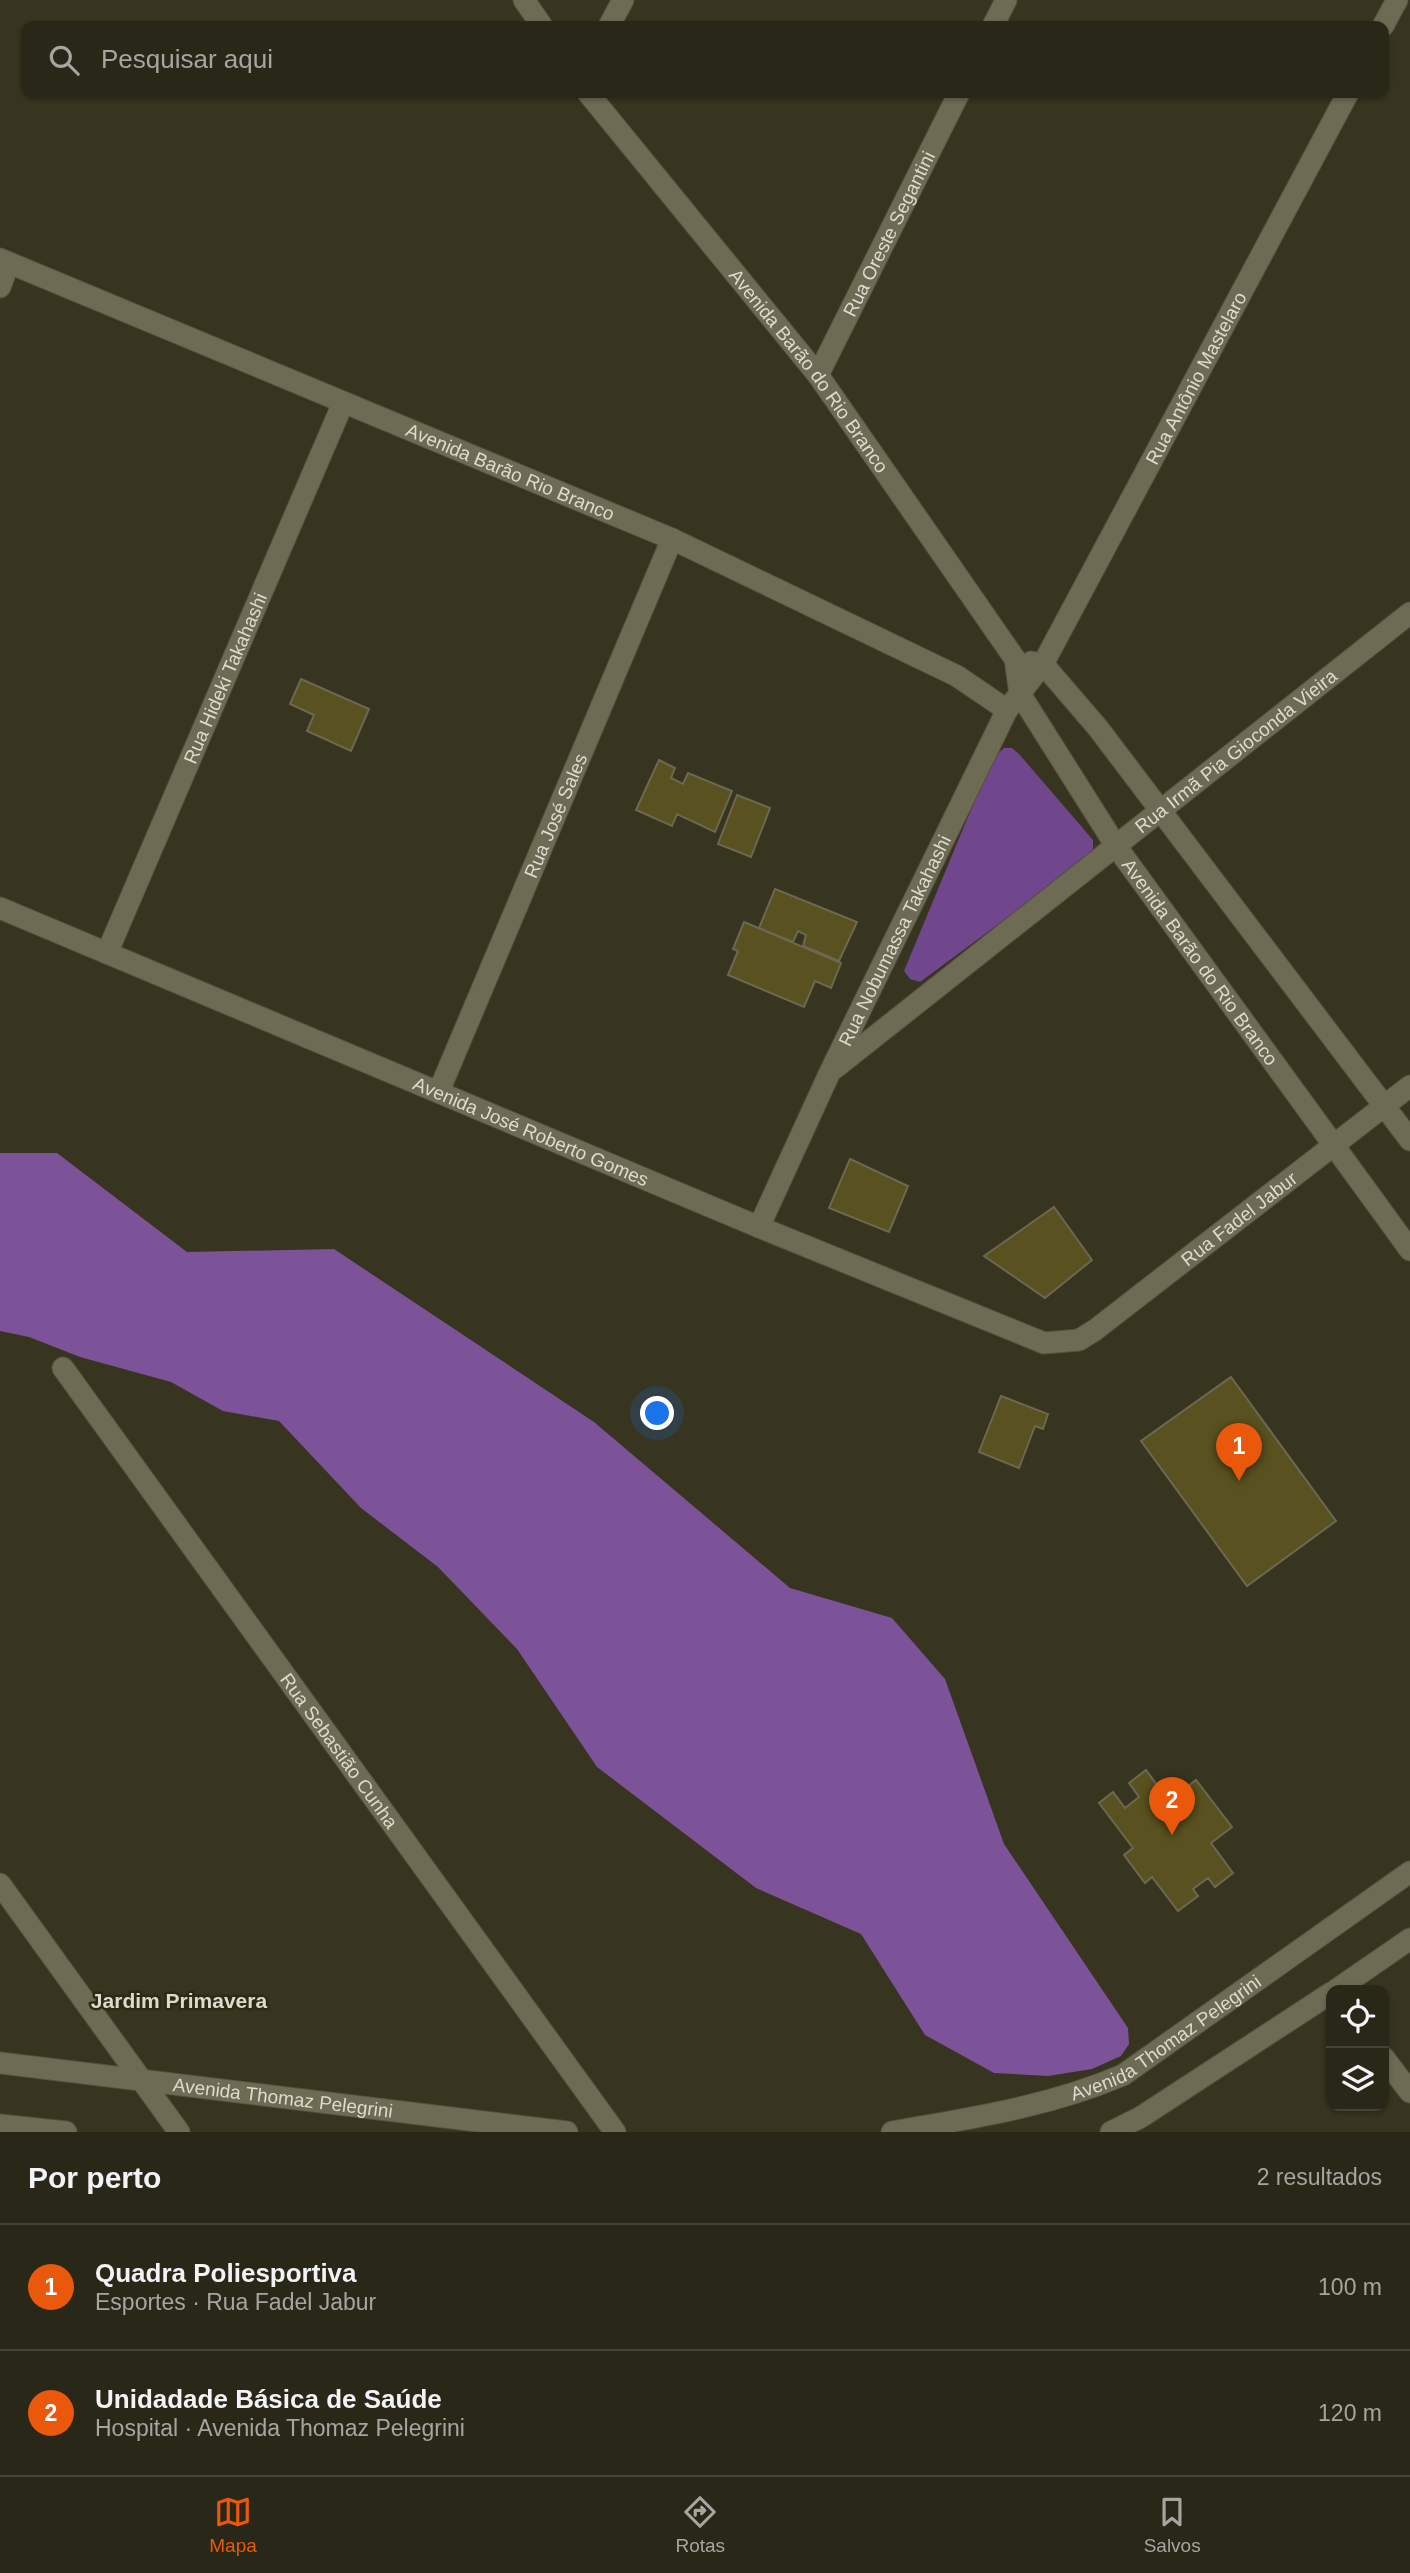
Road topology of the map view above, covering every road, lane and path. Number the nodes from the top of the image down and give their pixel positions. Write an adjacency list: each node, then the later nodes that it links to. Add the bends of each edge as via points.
1 (524, 0): 5 (street)
2 (623, 0): 6 (street)
3 (1006, 0): 7 (street)
4 (1397, 0): 8 (street)
5 (539, 21)
6 (612, 21)
7 (996, 21)
8 (1386, 21)
9 (592, 98): 14 (street, Avenida Barão do Rio Branco)
10 (956, 98): 14 (street, Rua Oreste Segantini)
11 (1345, 98): 19 (street, Rua Antônio Mastelaro)
12 (5, 261): 13 (street); 15 (street, Avenida Barão Rio Branco)
13 (0, 287)
14 (818, 375): 18 (street, Avenida Barão do Rio Branco)
15 (343, 403): 16 (street, Avenida Barão Rio Branco); 24 (street, Rua Hideki Takahashi)
16 (672, 538): 20 (street, Avenida Barão Rio Branco); 27 (street, Rua José Sales)
17 (1410, 613): 21 (street, Rua Irmã Pia Gioconda Vieira)
18 (1015, 659): 19 (street); 20 (street, Avenida Barão do Rio Branco)
19 (1044, 664): 20 (street, Rua Nobumassa Takahashi); 21 (street)
20 (1013, 702): 22 (street, Avenida Barão do Rio Branco); 25 (street, Rua Nobumassa Takahashi)
21 (1162, 810): 22 (street, Rua Irmã Pia Gioconda Vieira); 28 (street)
22 (1116, 846): 25 (street, Rua Irmã Pia Gioconda Vieira); 30 (street, Avenida Barão do Rio Branco)
23 (0, 908): 24 (street, Avenida José Roberto Gomes)
24 (107, 953): 27 (street, Avenida José Roberto Gomes)
25 (830, 1072): 31 (street, Rua Nobumassa Takahashi)
26 (1410, 1086): 28 (street, Rua Fadel Jabur)
27 (439, 1091): 31 (street, Avenida José Roberto Gomes)
28 (1385, 1105): 29 (street); 30 (street, Rua Fadel Jabur)
29 (1410, 1140)
30 (1335, 1143): 32 (street, Avenida Barão do Rio Branco); 33 (street, Rua Fadel Jabur, via 1094,1330)
31 (760, 1227): 33 (street, Avenida José Roberto Gomes, via 1028,1337)
32 (1410, 1250)
33 (1064, 1343)
34 (64, 1368): 48 (street, Rua Sebastião Cunha)
35 (1410, 1872): 49 (street, Avenida Thomaz Pelegrini, via 1122,2075 1079,2094 1023,2109)
36 (0, 1884): 42 (street)
37 (1410, 1939): 38 (street)
38 (1343, 1985)
39 (1326, 1997): 50 (street)
40 (0, 2063): 42 (street, Avenida Thomaz Pelegrini)
41 (1389, 2065): 43 (street)
42 (142, 2078): 46 (street); 47 (street, Avenida Thomaz Pelegrini)
43 (1410, 2092)
44 (0, 2124): 45 (street)
45 (66, 2132)
46 (179, 2132)
47 (567, 2132)
48 (615, 2132)
49 (891, 2132)
50 (1111, 2132)

